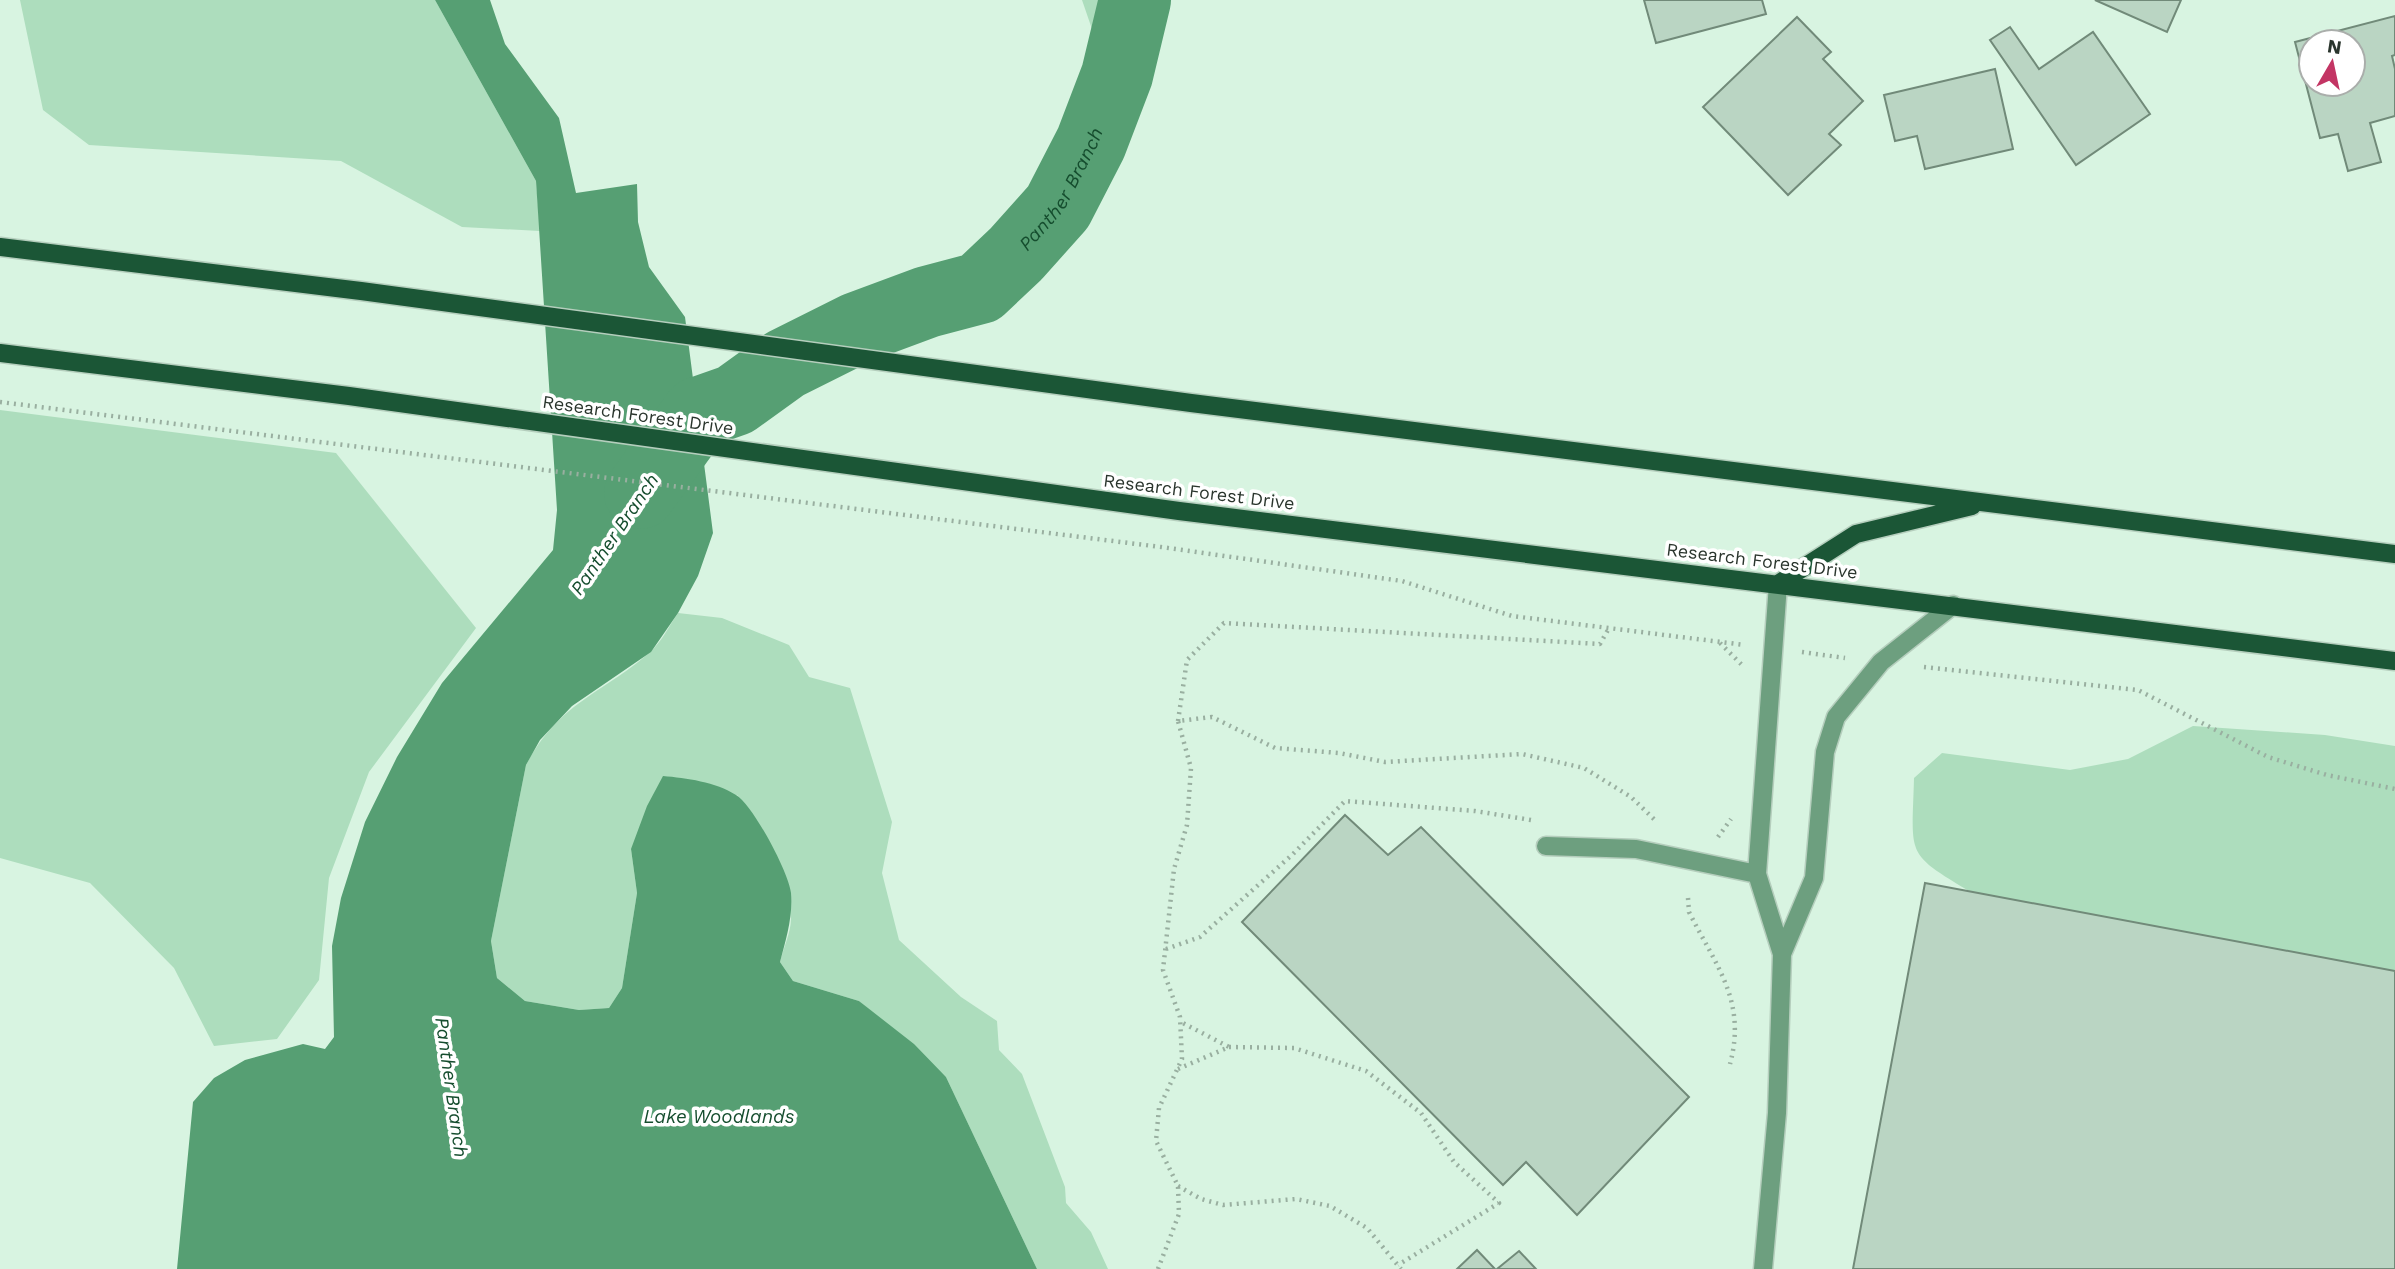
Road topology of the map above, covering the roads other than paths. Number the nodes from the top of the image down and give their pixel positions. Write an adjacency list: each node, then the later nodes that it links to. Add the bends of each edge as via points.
1 (0, 247): 3 (main road)
2 (0, 353): 5 (main road, Research Forest Drive, via 349,396 1179,511)
3 (1986, 503): 4 (main road); 5 (main road, via 1856,534)
4 (2395, 554)
5 (1778, 583): 6 (main road, Research Forest Drive); 9 (lane)
6 (1953, 605): 7 (main road, Research Forest Drive); 10 (lane, via 1881,662 1836,717 1825,752 1814,878)
7 (2395, 661)
8 (1546, 846): 9 (lane, via 1636,849)
9 (1757, 874): 10 (lane)
10 (1782, 954): 11 (lane, via 1777,1113)
11 (1763, 1269)

